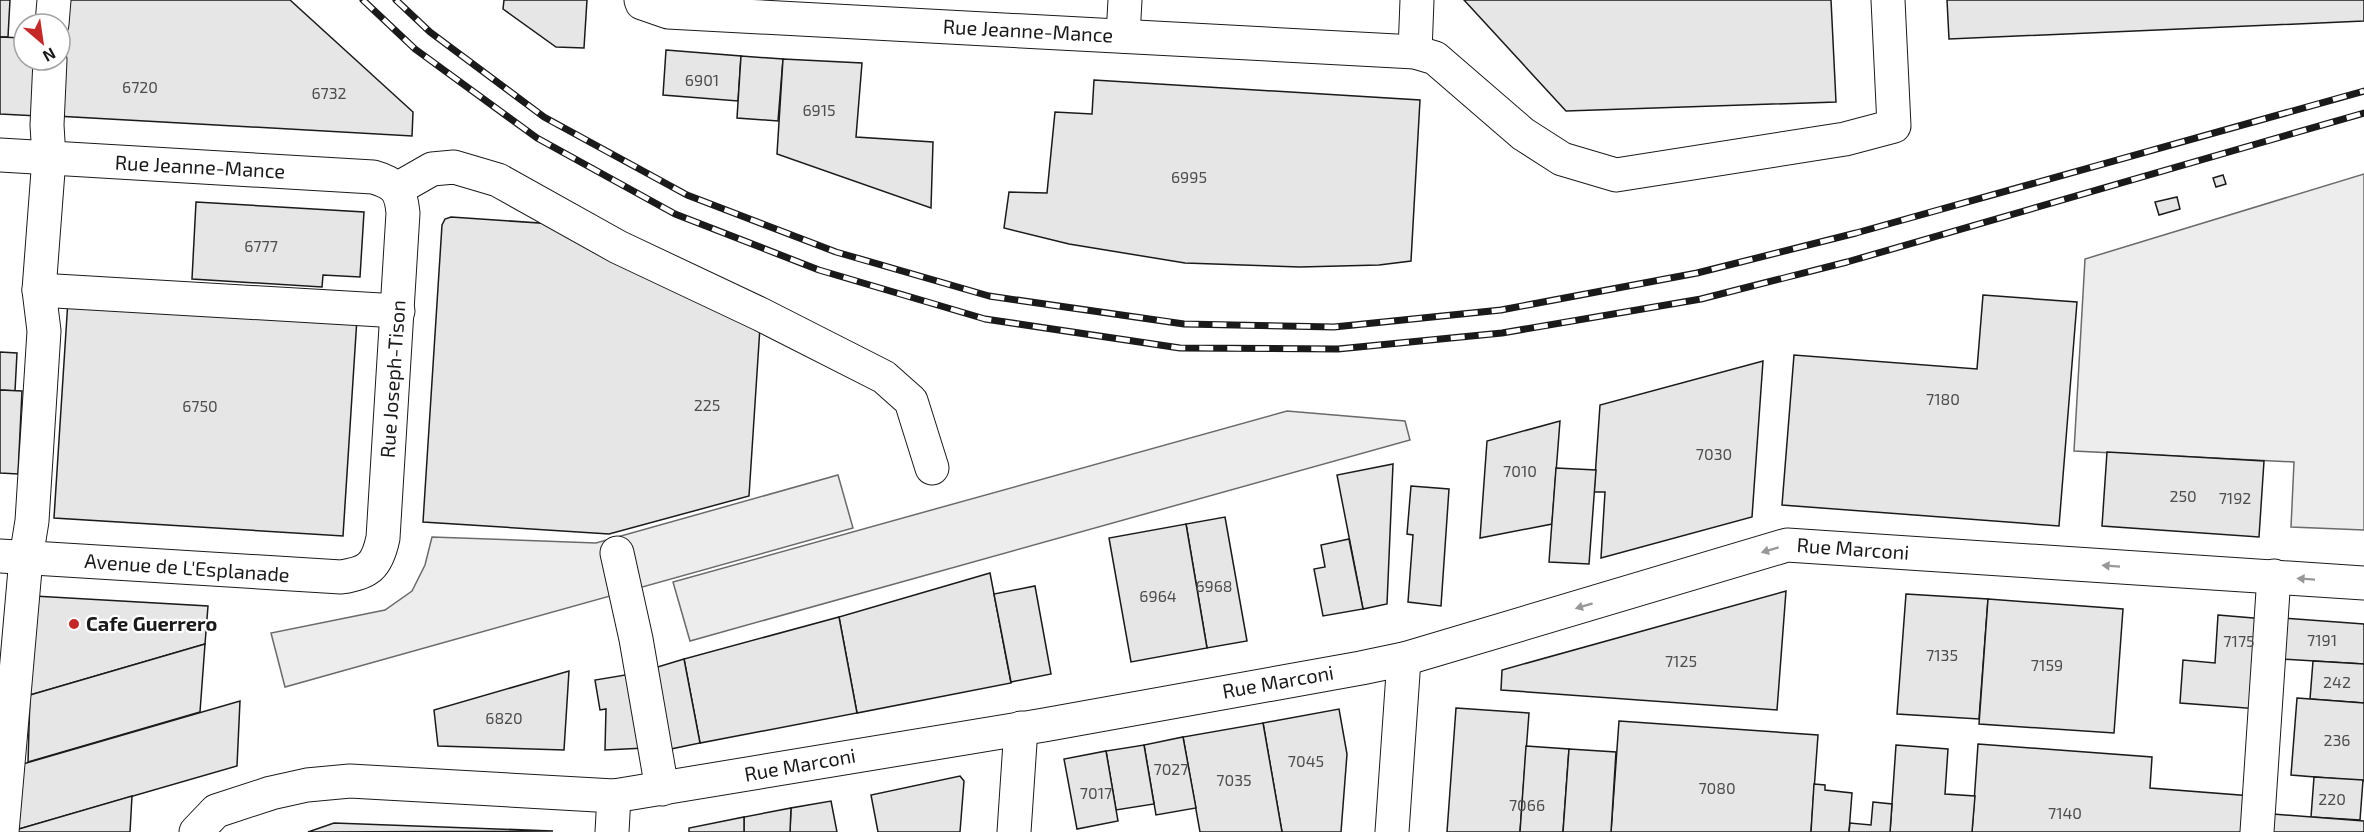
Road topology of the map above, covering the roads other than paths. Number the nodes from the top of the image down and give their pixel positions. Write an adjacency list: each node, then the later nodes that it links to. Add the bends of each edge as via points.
1 (1125, 0): 5 (street)
2 (1417, 0): 6 (street)
3 (1888, 0): 6 (street, via 1894,126 1845,139 1616,175 1562,159 1523,134 1435,58)
4 (642, 1): 5 (street, Rue Jeanne-Mance, via 668,12)
5 (1122, 36): 6 (street, Rue Jeanne-Mance)
6 (1415, 52)
7 (49, 72): 9 (street)
8 (0, 155): 9 (street, Rue Jeanne-Mance)
9 (49, 158): 10 (street, Rue Jeanne-Mance, via 373,177); 11 (street)
10 (397, 189): 12 (street, Rue Joseph-Tison, via 404,213); 13 (street, via 432,169 454,166 498,180 618,247 884,376 911,401)
11 (39, 291): 12 (street); 15 (street, via 44,331 32,521)
12 (398, 311): 16 (street, Rue Joseph-Tison, via 383,538)
13 (933, 468)
14 (617, 552): 21 (street)
15 (13, 557): 16 (street, Avenue de L'Esplanade, via 341,577); 23 (street)
16 (372, 568)
17 (2274, 576): 18 (street, Rue Marconi, one-way to 17); 19 (street, Rue Marconi, one-way to 19, via 1787,545); 28 (street)
18 (2364, 583)
19 (1404, 659): 20 (street, Rue Marconi); 27 (street)
20 (1021, 728): 21 (street, Rue Marconi); 26 (street)
21 (662, 789): 22 (street, Rue Marconi)
22 (614, 796): 24 (street, Rue Marconi, via 350,781 271,793 216,811); 25 (street)
23 (2, 832)
24 (196, 832)
25 (612, 832)
26 (1014, 832)
27 (1392, 832)
28 (2257, 832)

